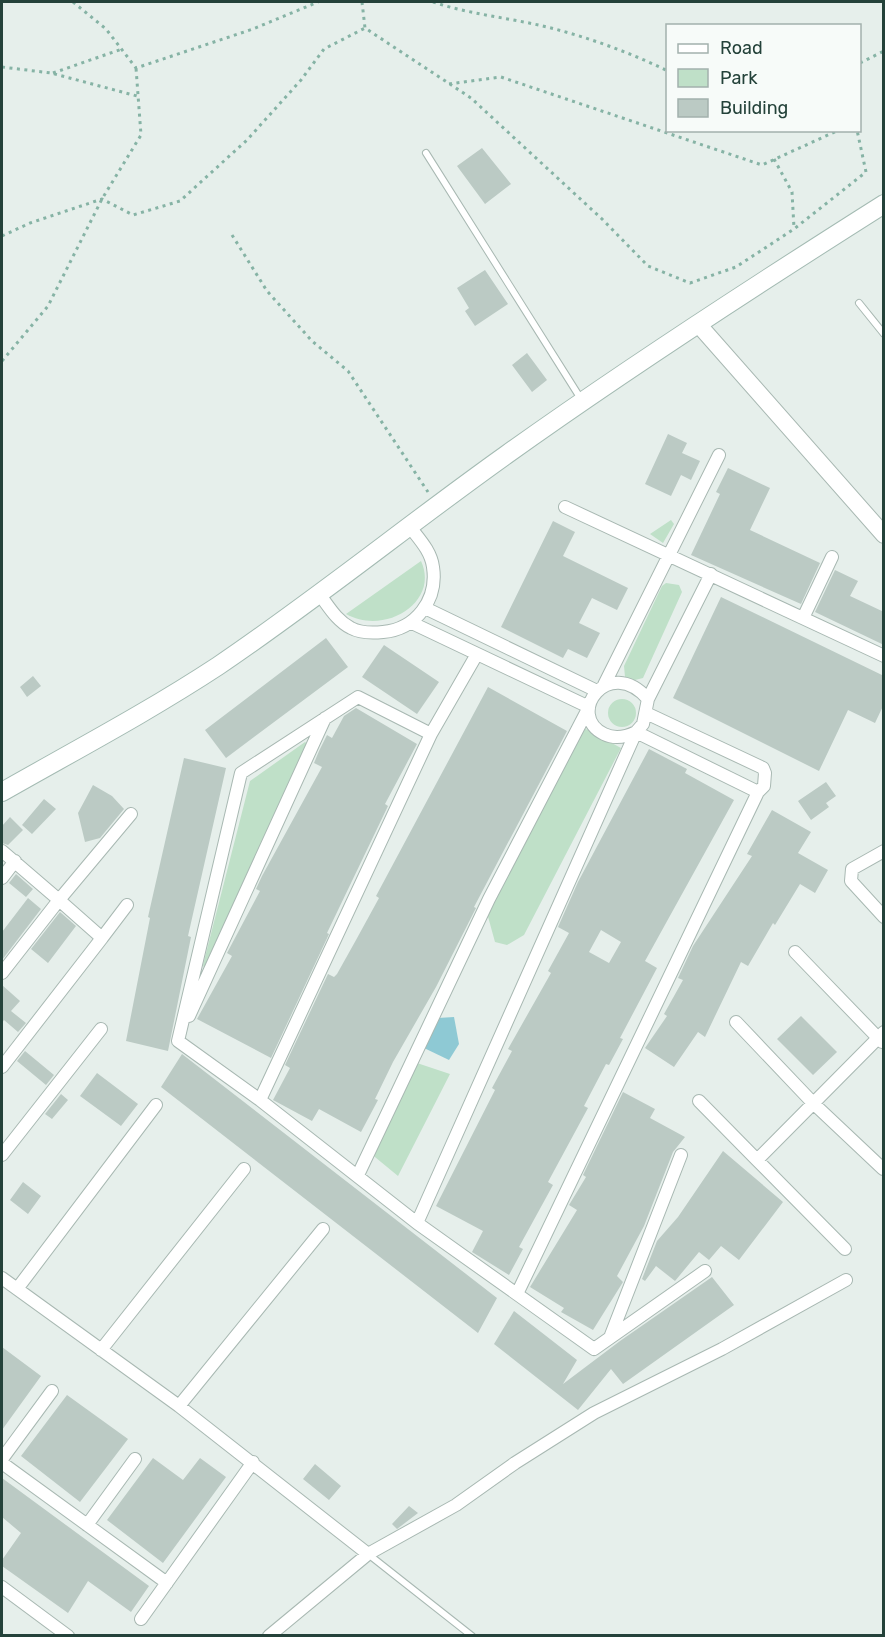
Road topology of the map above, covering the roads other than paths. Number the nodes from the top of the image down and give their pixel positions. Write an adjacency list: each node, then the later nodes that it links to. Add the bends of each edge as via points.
1 (426, 153): 6 (lane)
2 (884, 204): 4 (main road)
3 (859, 303): 5 (lane)
4 (698, 324): 6 (main road); 10 (street)
5 (884, 334)
6 (583, 402): 9 (main road)
7 (719, 455): 11 (street)
8 (565, 507): 11 (street)
9 (410, 527): 14 (main road); 15 (street, via 433,566)
10 (884, 535)
11 (668, 554): 13 (street); 20 (street)
12 (832, 557): 16 (street)
13 (711, 574): 16 (street); 21 (street)
14 (320, 595): 17 (street, via 339,620 353,629 373,633); 27 (main road, via 124,724)
15 (425, 608): 17 (street); 20 (street)
16 (803, 618): 19 (street)
17 (412, 623): 18 (street)
18 (477, 654): 22 (street); 26 (street)
19 (884, 656)
20 (601, 688): 21 (street, via 621,682); 22 (street)
21 (648, 699): 23 (street)
22 (589, 707): 25 (street, via 588,716 599,732 618,737); 54 (street, via 489,899)
23 (646, 713): 25 (street); 28 (street, via 762,768 764,786)
24 (326, 717): 26 (street, via 358,697); 43 (street); 43 (street, via 242,773)
25 (636, 732): 28 (street); 55 (street)
26 (431, 734): 45 (street)
27 (2, 792)
28 (758, 792): 62 (street)
29 (131, 814): 34 (street)
30 (884, 850): 36 (street, via 852,868 850,873 851,881)
31 (2, 851): 32 (street)
32 (15, 861): 33 (street); 34 (street)
33 (2, 878)
34 (59, 900): 37 (street); 39 (street)
35 (127, 905): 37 (street)
36 (884, 917)
37 (102, 938): 44 (street)
38 (795, 952): 42 (street)
39 (2, 973)
40 (736, 1022): 47 (street)
41 (101, 1029): 49 (street)
42 (882, 1038): 47 (street)
43 (178, 1041): 45 (street)
44 (2, 1067)
45 (260, 1100): 54 (street)
46 (699, 1101): 51 (street)
47 (813, 1103): 51 (street); 53 (street)
48 (156, 1105): 61 (street)
49 (2, 1155)
50 (681, 1155): 63 (street)
51 (757, 1160): 57 (street)
52 (244, 1169): 64 (street)
53 (883, 1169)
54 (358, 1175): 55 (street)
55 (417, 1223): 62 (street)
56 (323, 1229): 66 (street)
57 (845, 1249)
58 (705, 1271): 63 (street)
59 (2, 1278): 61 (street)
60 (846, 1280): 71 (street, via 722,1349 594,1413 456,1505)
61 (17, 1289): 64 (street)
62 (517, 1294): 63 (street, via 594,1349)
63 (611, 1335)
64 (101, 1350): 66 (street)
65 (52, 1391): 68 (street)
66 (179, 1406): 69 (street)
67 (135, 1458): 70 (street)
68 (2, 1461): 70 (street)
69 (253, 1462): 71 (street); 72 (street)
70 (87, 1525): 72 (street)
71 (368, 1554): 76 (street); 77 (lane)
72 (167, 1583): 74 (street)
73 (2, 1587): 75 (street)
74 (141, 1619)
75 (60, 1633)
76 (269, 1635)
77 (472, 1635)

